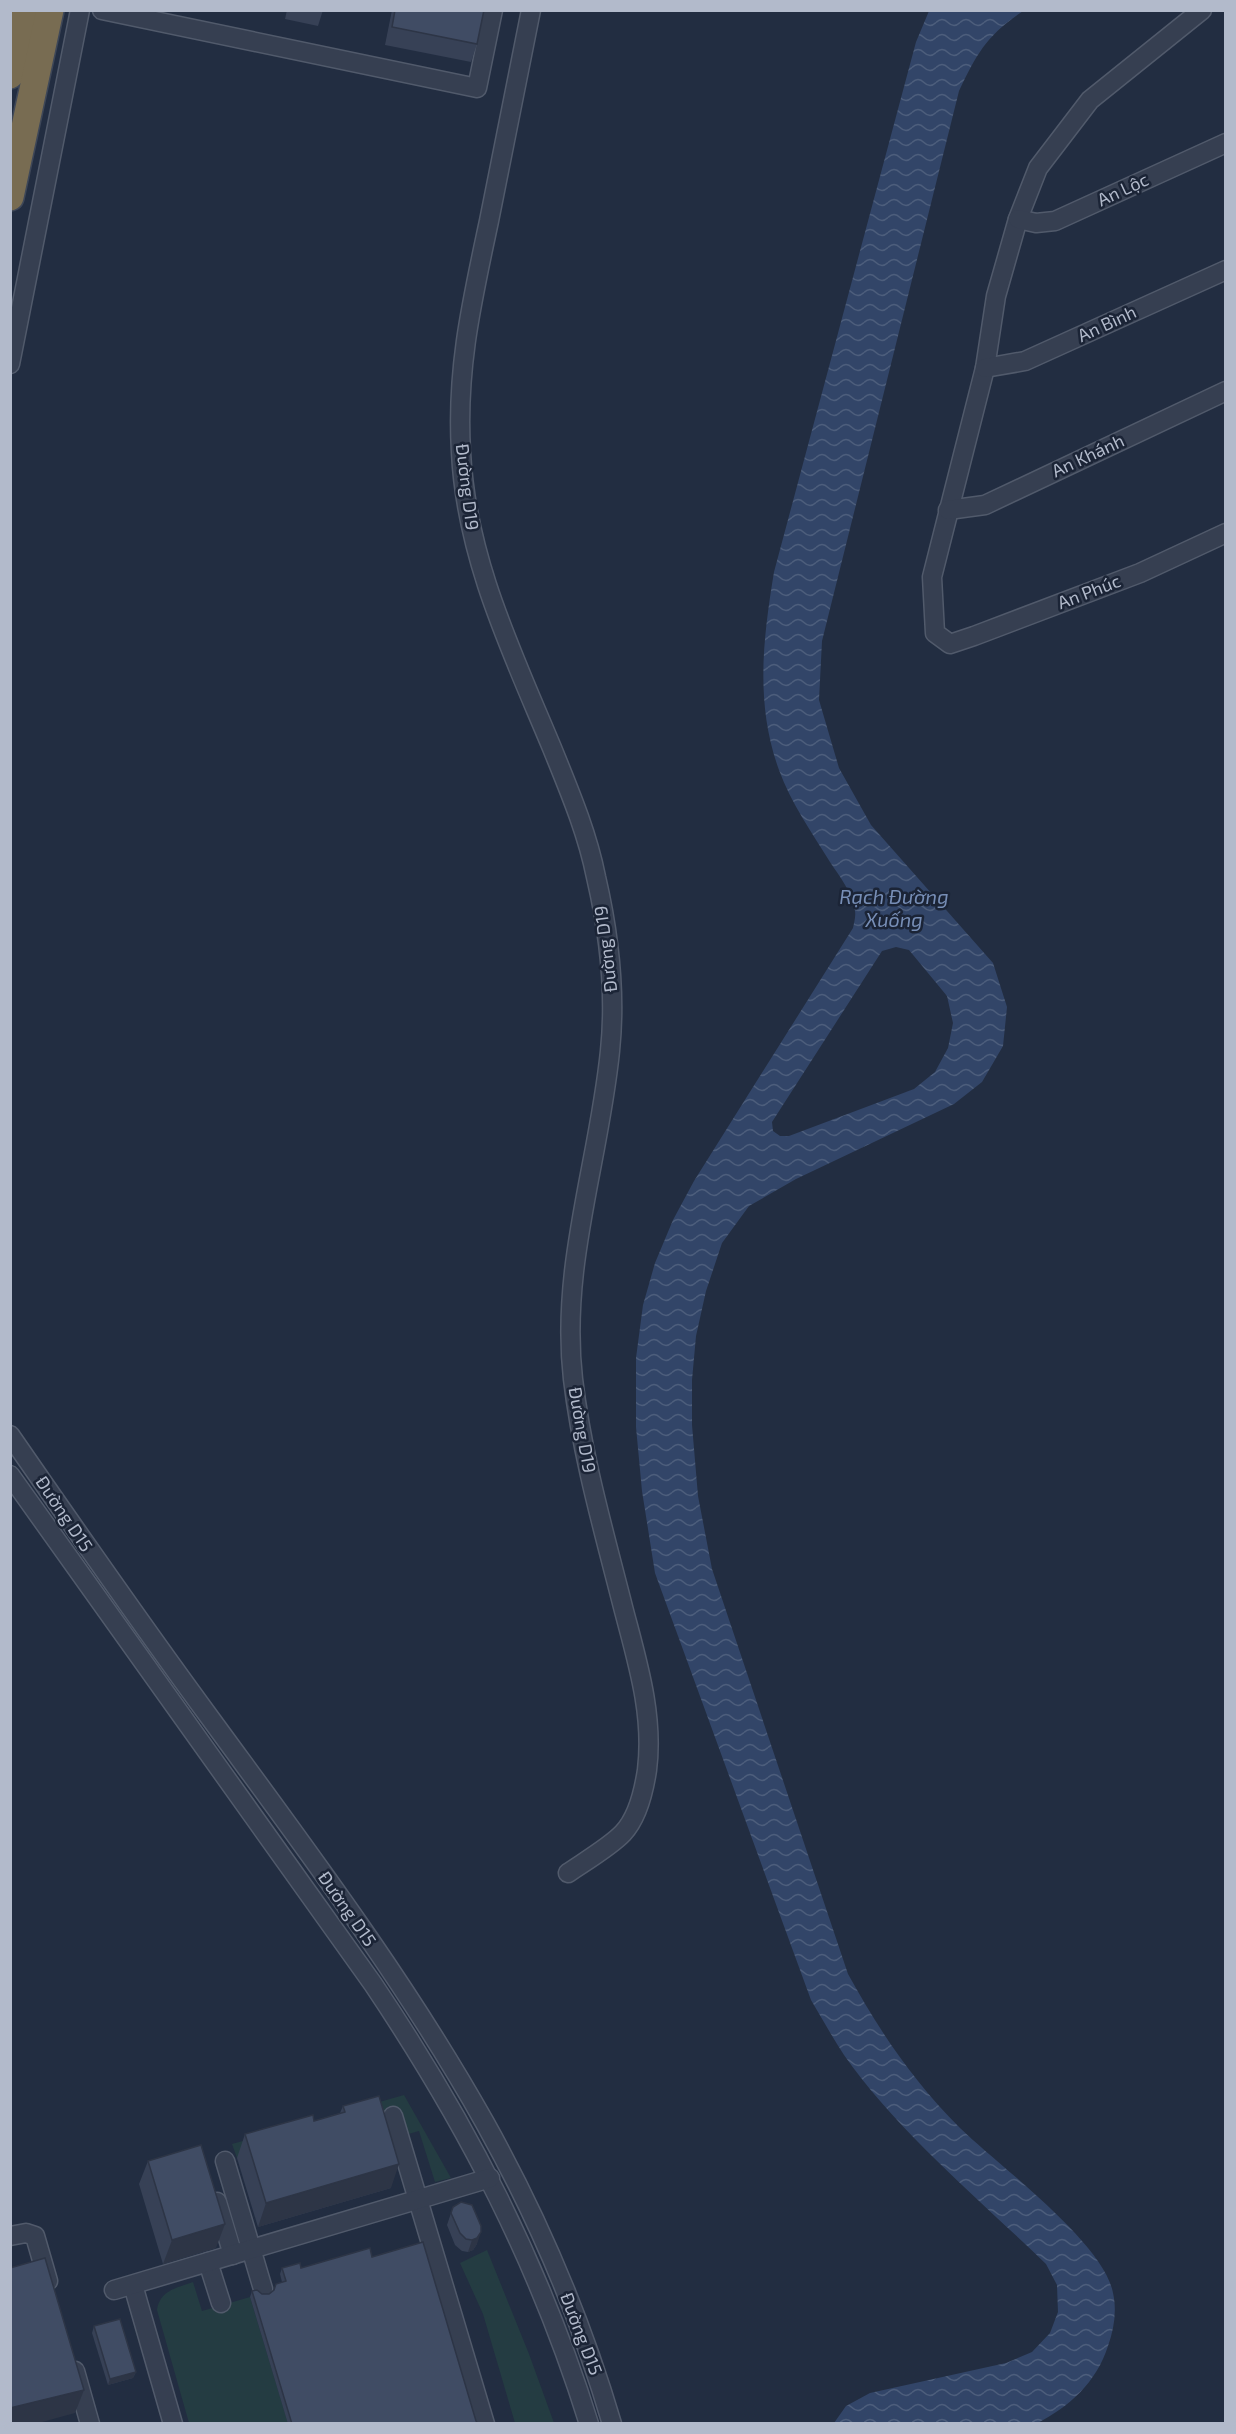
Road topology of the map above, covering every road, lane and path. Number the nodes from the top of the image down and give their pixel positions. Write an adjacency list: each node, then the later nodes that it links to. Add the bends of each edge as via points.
1 (24, 10): 8 (highway)
2 (50, 10): 10 (highway)
3 (80, 10): 13 (street)
4 (102, 10): 5 (street, via 477,88)
5 (493, 10)
6 (531, 10): 20 (street, Đường D19, via 464,341 459,399 461,455 468,515 481,568 497,617 582,822 597,878 608,946 610,1052 574,1256 570,1316 573,1375 590,1476 645,1694 650,1734 644,1785 624,1832)
7 (1202, 10): 11 (street, via 1090,100 1038,168)
8 (10, 75)
9 (1226, 143): 11 (street, An Lộc, via 1055,221 1036,223)
10 (10, 197)
11 (1018, 219): 14 (street, via 996,296)
12 (1226, 270): 14 (street, An Bình, via 1025,361)
13 (10, 364)
14 (985, 368): 16 (street)
15 (1226, 391): 16 (street, An Khánh, via 985,505)
16 (948, 510): 17 (street, An Phúc, via 932,577 935,633 950,644 1140,573)
17 (1226, 533)
18 (10, 1435): 40 (street, Đường D15, via 125,1603 370,1940 450,2064 532,2214 579,2326)
19 (10, 1475): 23 (street, Đường D15, via 373,1984 417,2049)
20 (568, 1873)
21 (393, 2116): 25 (street)
22 (225, 2161): 27 (street)
23 (490, 2178): 25 (street); 39 (street, Đường D15, via 552,2317)
24 (213, 2188): 28 (street)
25 (418, 2200): 27 (street); 38 (street)
26 (10, 2236): 33 (street, via 35,2236)
27 (251, 2250): 28 (street); 31 (street)
28 (233, 2255): 29 (street)
29 (208, 2262): 30 (street); 34 (street)
30 (133, 2285): 32 (street); 37 (street)
31 (263, 2289)
32 (114, 2290)
33 (54, 2301)
34 (221, 2303)
35 (70, 2356): 36 (street)
36 (90, 2424)
37 (174, 2424)
38 (485, 2424)
39 (589, 2424)
40 (612, 2424)

